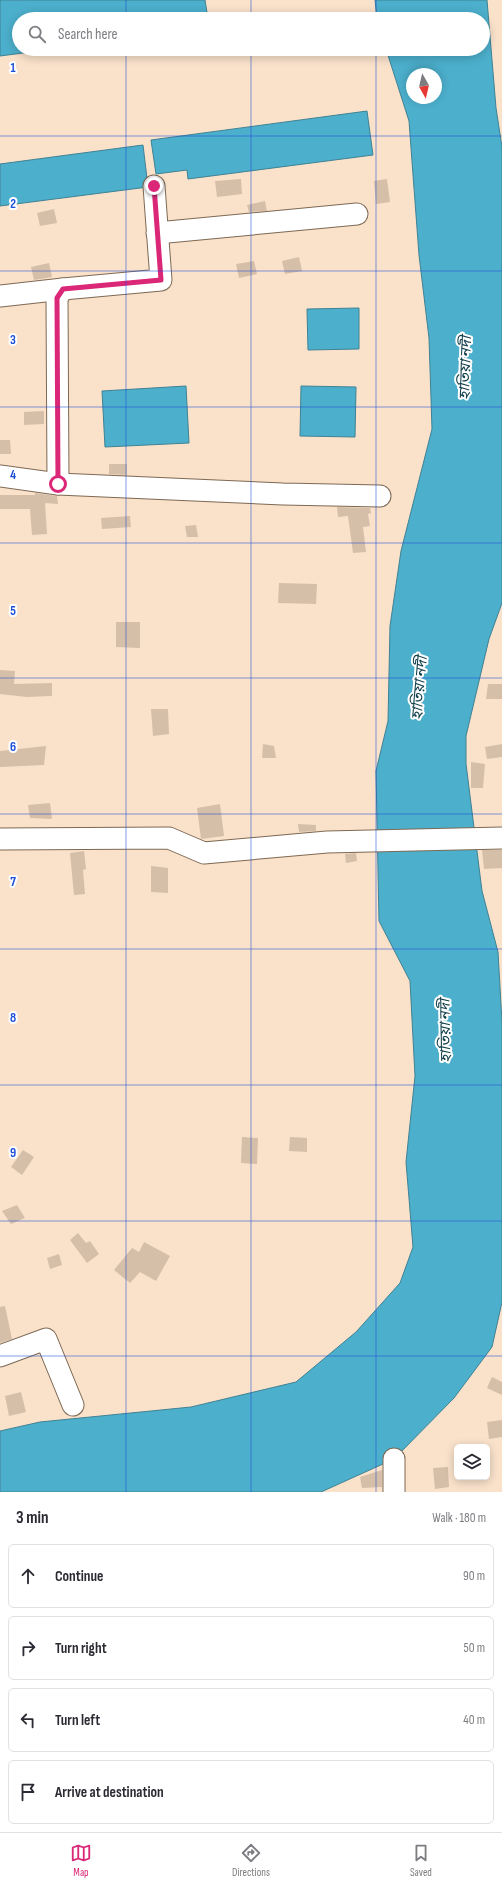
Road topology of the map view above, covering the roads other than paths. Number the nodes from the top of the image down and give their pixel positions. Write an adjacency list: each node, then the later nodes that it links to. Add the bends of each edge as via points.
1 (154, 186): 3 (street)
2 (357, 214): 3 (street)
3 (157, 233): 4 (street, via 161,280)
4 (63, 289): 5 (street); 7 (street, via 57,298)
5 (0, 296)
6 (0, 476): 7 (street)
7 (58, 484): 8 (street)
8 (380, 496)
9 (502, 838): 10 (street, via 327,842 204,853 169,838)
10 (0, 839)
11 (0, 1356): 12 (street, via 46,1338)
12 (73, 1406)
13 (394, 1459): 14 (street)
14 (394, 1492)

